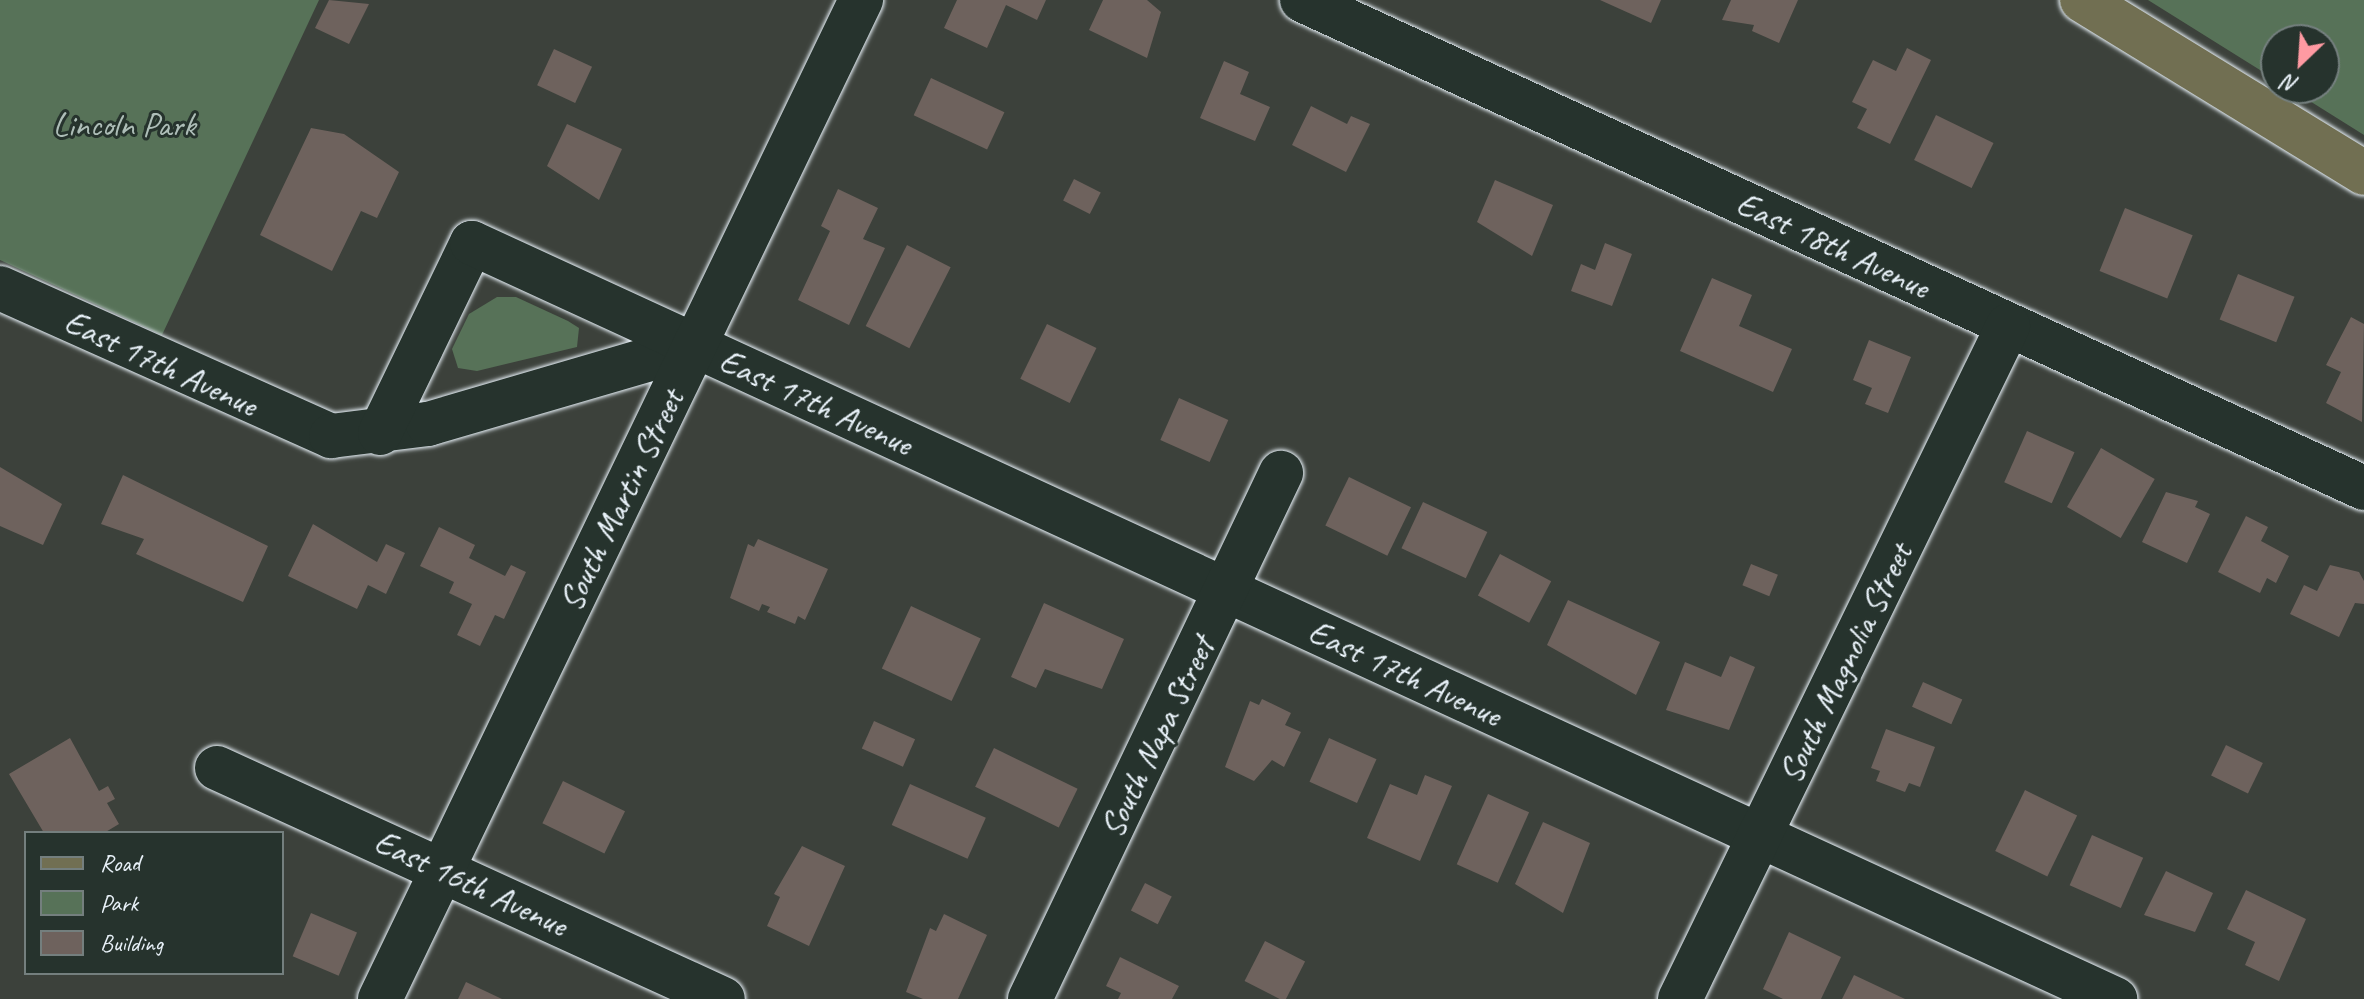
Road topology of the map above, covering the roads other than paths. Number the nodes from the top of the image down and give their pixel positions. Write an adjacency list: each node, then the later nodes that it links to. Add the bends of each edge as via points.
1 (861, 0): 7 (street, South Martin Street)
2 (1302, 0): 6 (street, East 18th Avenue)
3 (2082, 0): 4 (main road)
4 (2364, 173)
5 (0, 288): 8 (street, East 17th Avenue, via 303,429)
6 (2008, 326): 10 (street, East 18th Avenue); 13 (street, South Magnolia Street)
7 (695, 346): 8 (street, East 17th Avenue); 8 (street, East 17th Avenue, via 472,243); 11 (street, East 17th Avenue); 14 (street, South Martin Street)
8 (380, 433)
9 (1281, 473): 11 (street, South Napa Street)
10 (2364, 488)
11 (1227, 591): 13 (street, East 17th Avenue); 17 (street, South Napa Street)
12 (217, 768): 14 (street, East 16th Avenue)
13 (1760, 838): 18 (street, South Magnolia Street); 19 (street, East 17th Avenue)
14 (442, 869): 15 (street, South Martin Street); 16 (street, East 16th Avenue)
15 (380, 999)
16 (723, 999)
17 (1030, 999)
18 (1680, 999)
19 (2115, 999)

